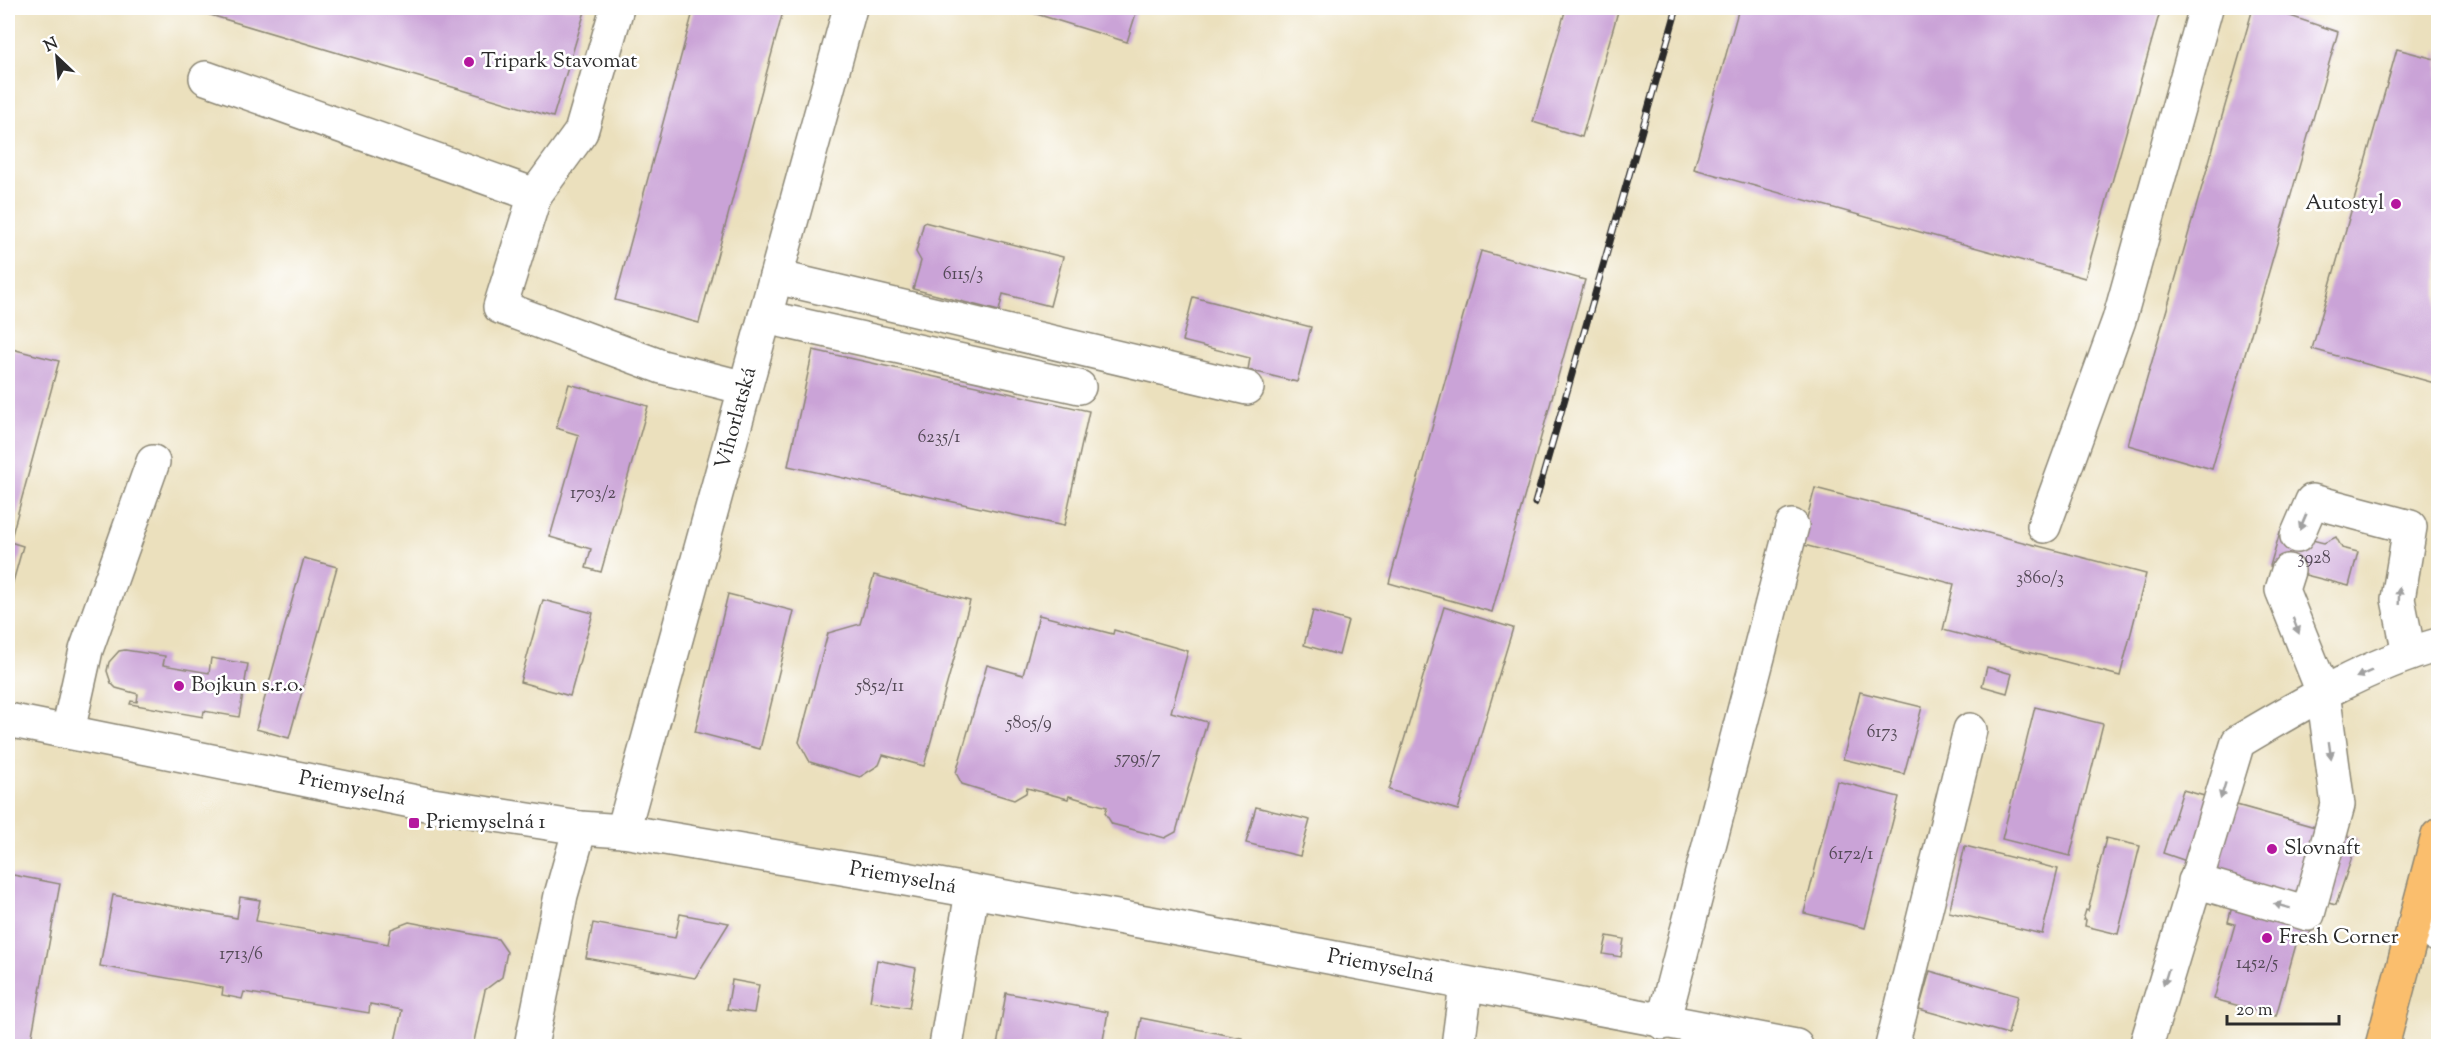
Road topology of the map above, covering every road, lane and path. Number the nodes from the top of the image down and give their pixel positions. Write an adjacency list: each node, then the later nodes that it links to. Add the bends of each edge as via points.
1 (617, 8): 5 (street, via 581,132)
2 (850, 8): 6 (street, Vihorlatská)
3 (2206, 8): 13 (street, via 2119,320)
4 (206, 78): 5 (street)
5 (535, 195): 9 (street, via 500,307 662,367)
6 (776, 277): 7 (street, Vihorlatská); 10 (street)
7 (765, 317): 8 (street); 9 (street, Vihorlatská)
8 (1079, 387)
9 (745, 388): 22 (street, Vihorlatská)
10 (1246, 388)
11 (153, 462): 20 (street, via 86,650)
12 (1792, 526): 28 (street)
13 (2044, 526)
14 (2296, 536): 16 (street, one-way to 14, via 2397,599 2410,527 2312,501)
15 (2288, 571): 17 (street, one-way to 17, via 2282,590)
16 (2424, 649): 17 (street, one-way to 17)
17 (2323, 692): 24 (street, one-way to 24, via 2238,742); 24 (street, one-way to 24, via 2338,805 2308,914)
18 (8, 720): 20 (street, Priemyselná)
19 (1970, 730): 33 (street)
20 (68, 731): 21 (street, Priemyselná, via 426,804)
21 (580, 828): 22 (street, Priemyselná); 29 (street, via 561,895)
22 (623, 831): 25 (street, Priemyselná)
23 (2439, 836): 26 (main road)
24 (2194, 882): 34 (street, one-way to 34)
25 (972, 892): 27 (street, Priemyselná); 30 (street)
26 (2426, 931): 35 (main road)
27 (1467, 985): 28 (street, Priemyselná); 31 (street)
28 (1663, 1023): 32 (street, Priemyselná)
29 (531, 1047)
30 (946, 1047)
31 (1458, 1047)
32 (1796, 1047)
33 (1892, 1047)
34 (2146, 1047)
35 (2382, 1047)

